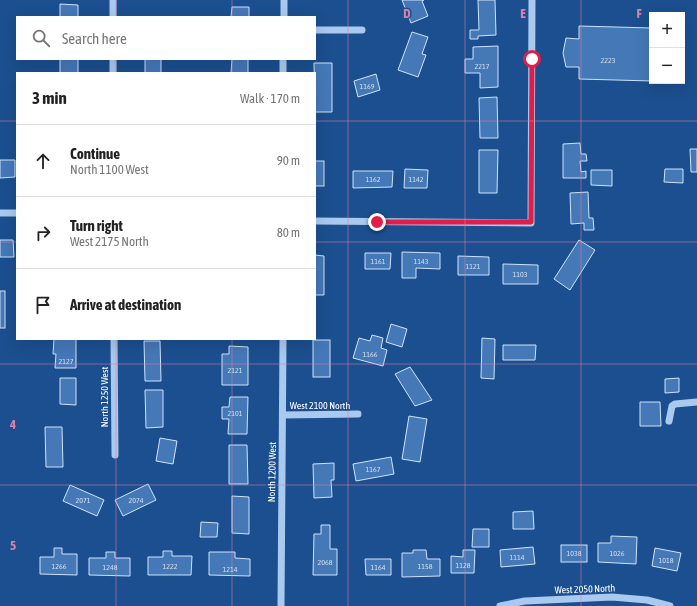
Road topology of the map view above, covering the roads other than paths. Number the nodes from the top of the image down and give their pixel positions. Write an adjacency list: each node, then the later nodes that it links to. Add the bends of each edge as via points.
1 (113, 0): 4 (street)
2 (284, 0): 5 (street)
3 (532, 0): 14 (street, via 531,222)
4 (113, 16)
5 (284, 16)
6 (316, 30): 7 (street)
7 (362, 30)
8 (113, 60): 10 (street)
9 (283, 60): 11 (street)
10 (113, 72)
11 (283, 72)
12 (16, 213): 13 (street)
13 (0, 214)
14 (316, 221)
15 (114, 340): 21 (street, North 1250 West)
16 (283, 340): 19 (street, North 1200 West)
17 (697, 402): 20 (street, via 672,406)
18 (358, 414): 19 (street, West 2100 North)
19 (283, 415): 23 (street, North 1200 West)
20 (669, 421)
21 (115, 455)
22 (525, 603): 24 (street, West 2050 North); 25 (street, West 2050 North, via 612,597 647,600)
23 (281, 606)
24 (500, 606)
25 (670, 606)

